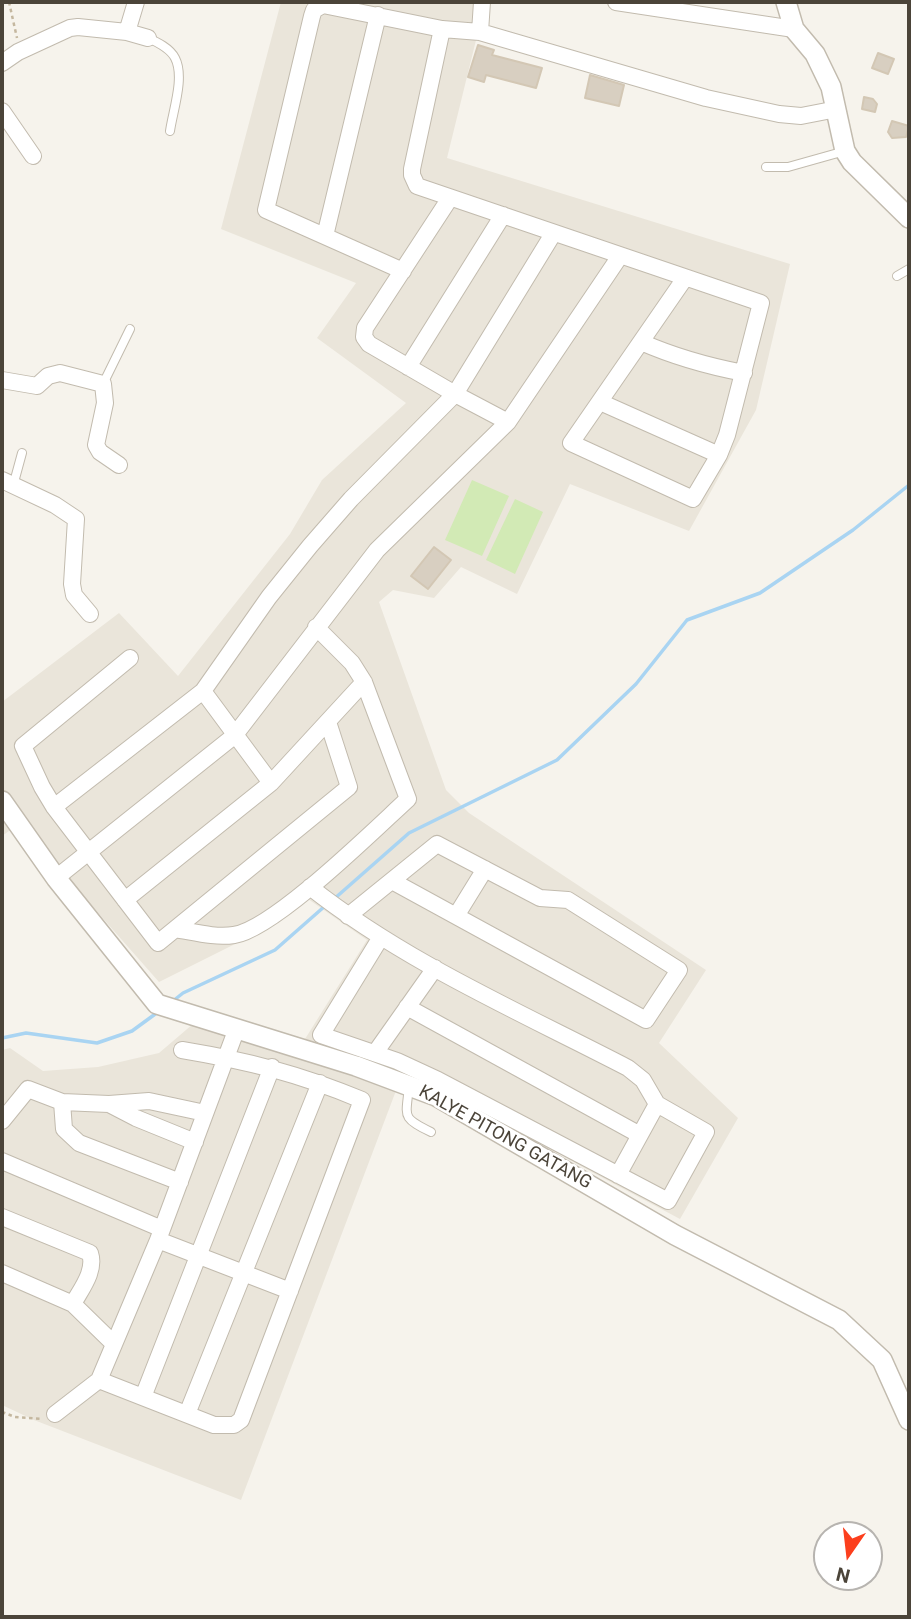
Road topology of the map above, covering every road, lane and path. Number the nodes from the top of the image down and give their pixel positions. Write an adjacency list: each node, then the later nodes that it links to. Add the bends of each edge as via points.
1 (9, 2): 12 (path)
2 (136, 2): 9 (street)
3 (482, 2): 10 (street)
4 (616, 2): 8 (street)
5 (786, 2): 8 (street)
6 (377, 15): 7 (street); 24 (street); 24 (street, via 328,5 318,7 312,16 266,210)
7 (442, 29): 10 (street); 20 (street, via 412,175 417,186)
8 (794, 29): 14 (street, via 815,54)
9 (127, 32): 11 (street); 12 (street, via 78,27)
10 (480, 32): 14 (street, via 706,98 779,114 802,116)
11 (148, 38): 16 (lane, via 171,53 178,70)
12 (18, 52): 13 (street)
13 (2, 63)
14 (837, 109): 17 (street)
15 (2, 111): 18 (street)
16 (170, 131)
17 (845, 151): 19 (lane, via 788,167); 22 (street)
18 (33, 156)
19 (766, 167)
20 (450, 198): 21 (street); 27 (street)
21 (503, 215): 23 (street); 32 (street)
22 (909, 218)
23 (553, 234): 25 (street); 36 (street)
24 (325, 236): 27 (street)
25 (620, 256): 29 (street); 38 (street)
26 (909, 269): 28 (lane)
27 (403, 271): 32 (street, via 365,328 364,337)
28 (897, 276)
29 (685, 278): 31 (street); 33 (street, via 761,303)
30 (130, 329): 35 (lane)
31 (641, 342): 33 (street, via 675,357); 37 (street)
32 (408, 367): 36 (street)
33 (744, 373): 40 (street)
34 (2, 380): 35 (street, via 37,386 60,373)
35 (103, 384): 41 (street, via 105,403 96,445)
36 (455, 394): 38 (street); 47 (street, via 310,546)
37 (600, 402): 40 (street); 40 (street, via 572,443 693,499)
38 (508, 422): 44 (street, via 377,550)
39 (22, 453): 42 (lane)
40 (719, 455)
41 (119, 466)
42 (8, 483): 43 (street, via 76,519 72,583 74,595)
43 (90, 614)
44 (316, 627): 46 (street); 49 (street)
45 (130, 658): 52 (street, via 23,746)
46 (364, 682): 48 (street); 57 (street, via 408,799)
47 (202, 691): 49 (street); 52 (street)
48 (328, 722): 50 (street); 61 (street, via 349,787)
49 (234, 736): 50 (street); 53 (street)
50 (271, 783): 58 (street)
51 (2, 803): 55 (street, KALYE PITONG GATANG)
52 (54, 807): 53 (street)
53 (87, 852): 55 (street); 58 (street)
54 (485, 869): 56 (street, via 437,844); 60 (street); 60 (street, via 540,898 568,900 679,970 646,1020)
55 (57, 878): 65 (street, KALYE PITONG GATANG, via 157,1004)
56 (392, 881): 59 (street); 60 (street)
57 (315, 891): 59 (street); 61 (street, via 250,931 217,936)
58 (125, 900): 61 (street, via 158,943)
59 (348, 916): 62 (street)
60 (456, 916)
61 (175, 929)
62 (381, 937): 63 (street); 67 (street, via 321,1035)
63 (435, 968): 64 (street); 74 (street, via 628,1068 643,1080)
64 (407, 1007): 67 (street); 78 (street)
65 (237, 1028): 68 (street); 71 (street, KALYE PITONG GATANG)
66 (182, 1050): 68 (street)
67 (375, 1053): 81 (street, via 438,1080)
68 (226, 1058): 69 (street); 75 (street)
69 (272, 1067): 70 (street); 85 (street)
70 (320, 1083): 87 (street); 88 (street, via 362,1100)
71 (409, 1085): 77 (lane, via 407,1117); 96 (street, KALYE PITONG GATANG, via 436,1096 675,1235 839,1320 882,1360)
72 (62, 1102): 73 (street); 76 (street, via 28,1089); 82 (street, via 64,1129 79,1143)
73 (109, 1104): 75 (street, via 149,1101); 79 (street)
74 (657, 1104): 78 (street); 81 (street, via 706,1132 667,1201)
75 (205, 1113): 79 (street)
76 (2, 1121)
77 (431, 1132)
78 (640, 1135): 81 (street)
79 (195, 1142): 82 (street)
80 (2, 1161): 84 (street)
81 (618, 1175)
82 (180, 1182): 84 (street)
83 (2, 1217): 89 (street, via 90,1253 90,1271)
84 (160, 1235): 85 (street); 90 (street)
85 (198, 1255): 87 (street); 92 (street)
86 (2, 1273): 89 (street)
87 (243, 1273): 88 (street); 95 (street)
88 (290, 1292): 95 (street, via 241,1420 234,1425 214,1425)
89 (73, 1304): 90 (street)
90 (114, 1345): 91 (street)
91 (99, 1380): 92 (street); 94 (street)
92 (143, 1397): 95 (street)
93 (2, 1412): 94 (path, via 38,1420)
94 (55, 1414)
95 (187, 1414)
96 (909, 1420)

